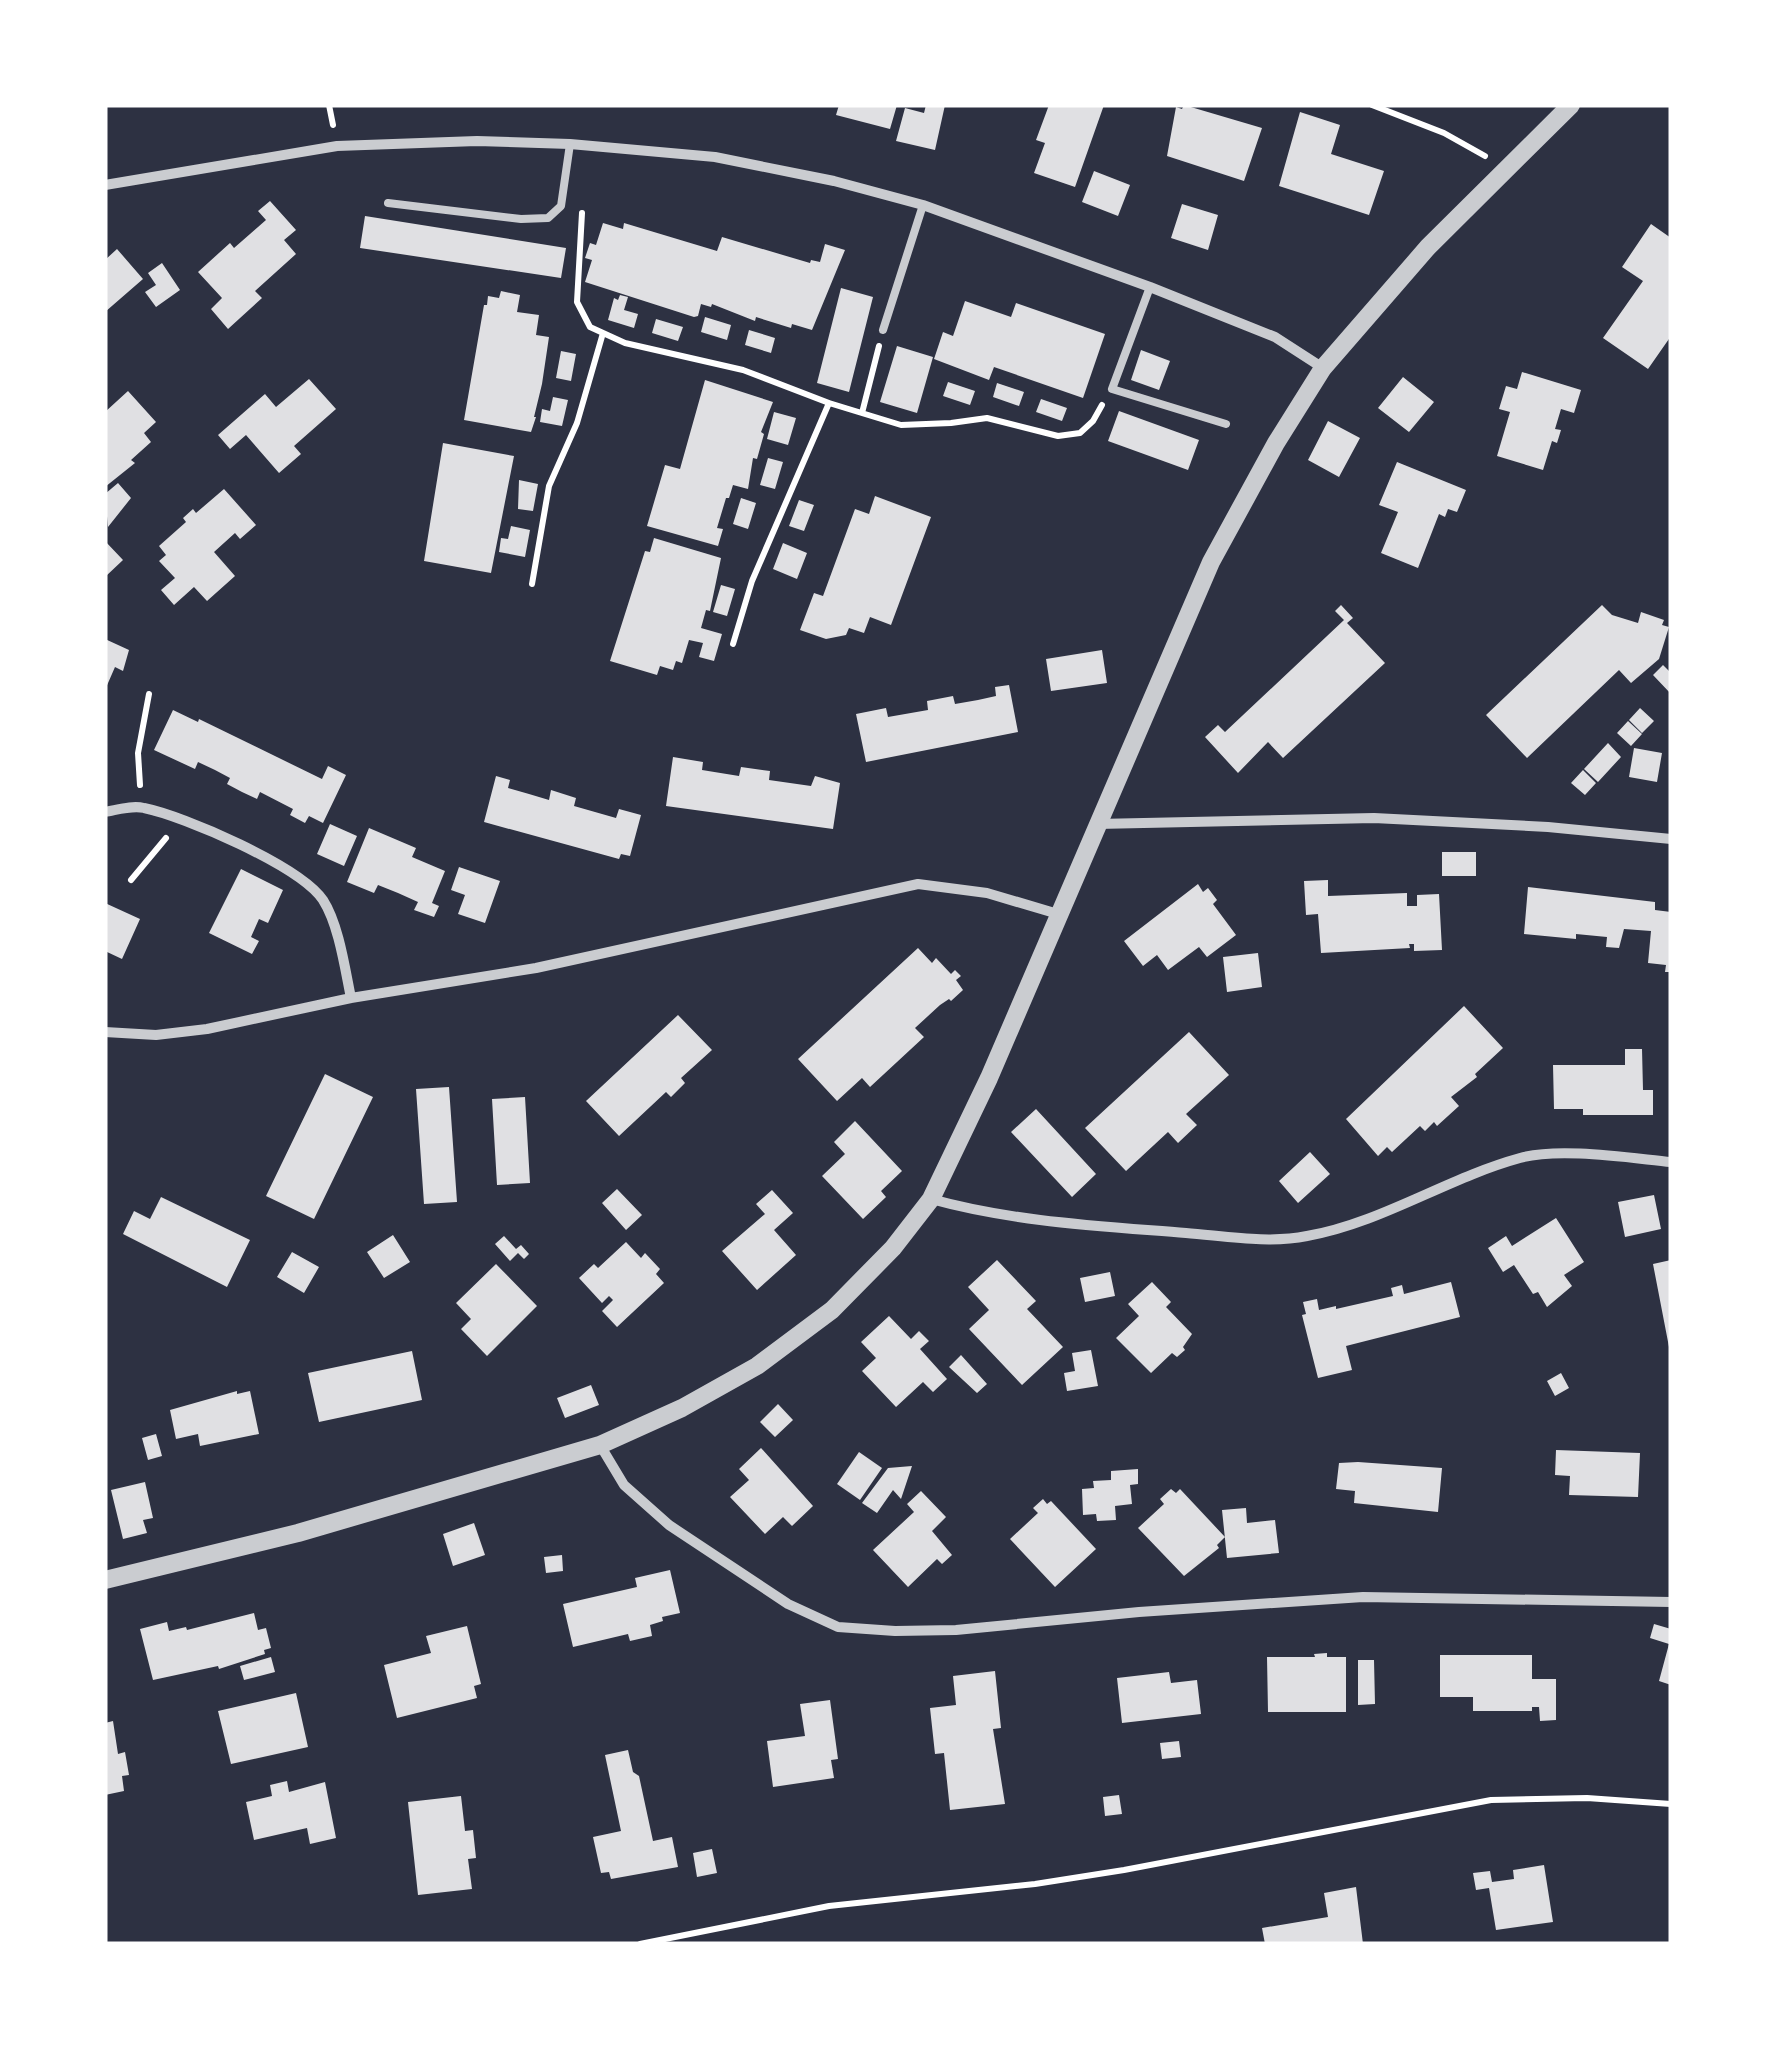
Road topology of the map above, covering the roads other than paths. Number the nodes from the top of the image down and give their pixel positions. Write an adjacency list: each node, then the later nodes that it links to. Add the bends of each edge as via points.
1 (1571, 105): 8 (street, via 1428,246)
2 (570, 144): 3 (street, via 336,146); 4 (lane, via 561,206 548,218); 5 (street, via 715,157)
3 (105, 186)
4 (388, 204)
5 (923, 205): 6 (street); 7 (lane)
6 (1150, 287): 8 (street, via 1274,337); 9 (lane, via 1112,388)
7 (883, 330)
8 (1323, 368): 11 (street, via 1211,562)
9 (1226, 424)
10 (105, 812): 14 (street, via 140,807 178,820 302,880 323,901)
11 (1096, 824): 12 (street, via 1374,818); 13 (street)
12 (1671, 839)
13 (1058, 914): 14 (street, via 987,892 918,884 536,968); 17 (street)
14 (351, 998): 15 (street, via 207,1029)
15 (105, 1032)
16 (1671, 1162): 17 (street, via 1523,1157 1305,1237 1076,1224 984,1214)
17 (931, 1198): 18 (street, via 832,1310 757,1366)
18 (600, 1445): 19 (street, via 298,1533); 20 (street, via 624,1485 669,1525 788,1604 838,1627 956,1630 1363,1597)
19 (105, 1580)
20 (1671, 1602)

